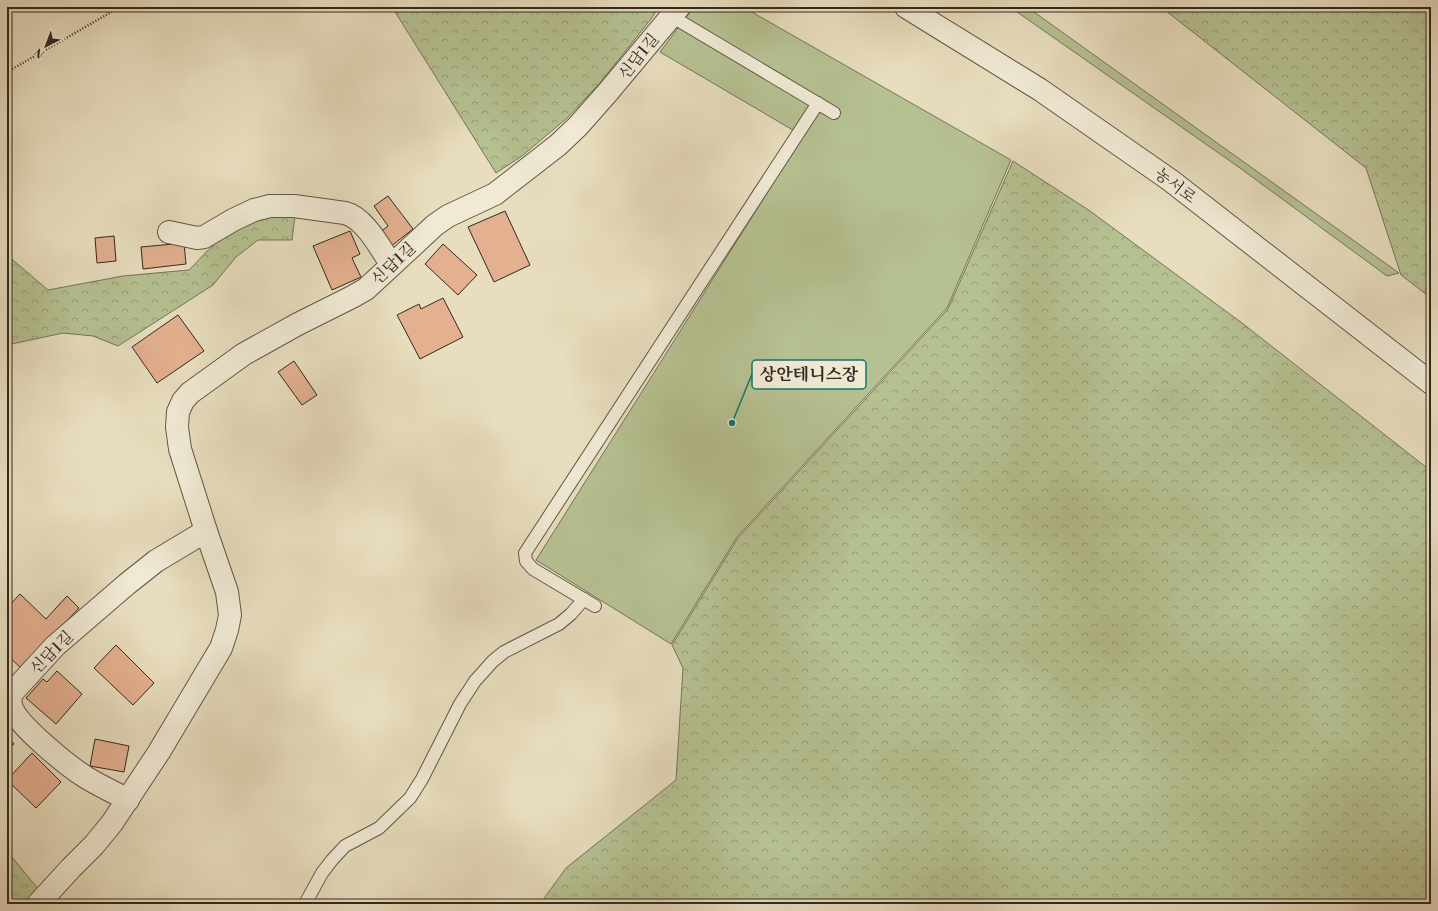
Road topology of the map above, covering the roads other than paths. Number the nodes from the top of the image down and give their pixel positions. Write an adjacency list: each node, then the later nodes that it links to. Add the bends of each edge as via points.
1 (906, 7): 7 (street, 농서로, via 1039,88 1170,180)
2 (675, 12): 3 (lane); 6 (street, 신답1길, via 578,126 558,145 494,194 435,225)
3 (818, 103): 4 (lane); 9 (lane, via 525,553 526,561 533,569)
4 (834, 113)
5 (169, 232): 6 (street, via 204,237 240,216 270,206 294,206 345,213 352,215 362,224)
6 (391, 264): 8 (street, 신답1길, via 366,289 244,354 183,401 178,412 177,426 180,449)
7 (1431, 383)
8 (206, 531): 11 (street, 신답1길, via 227,592 230,615 227,630 221,648); 11 (street, 신답1길, via 156,561 127,584 55,646 11,694 12,708 36,737 86,777)
9 (584, 600): 10 (lane); 13 (lane, via 559,624 510,649 493,661 475,681 460,704 410,798 379,828 345,846 322,873)
10 (595, 606)
11 (128, 800): 12 (street, 신답1길, via 94,845)
12 (38, 904)
13 (305, 904)

